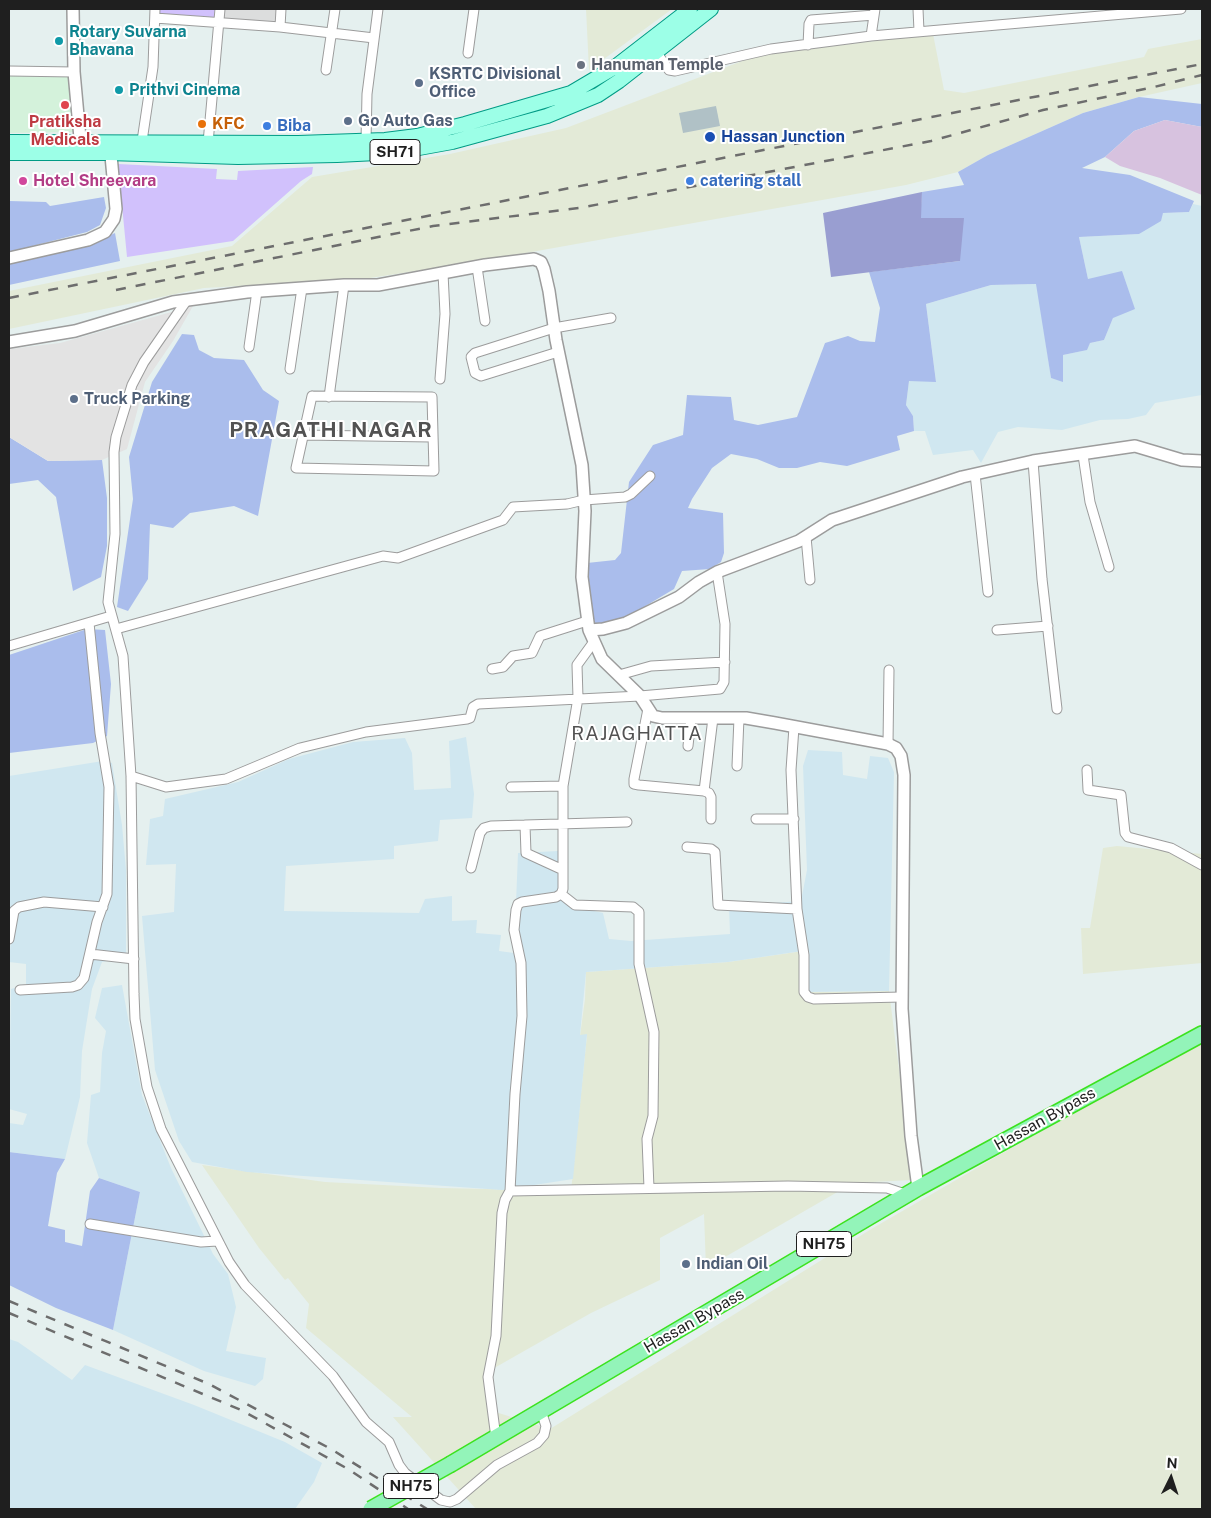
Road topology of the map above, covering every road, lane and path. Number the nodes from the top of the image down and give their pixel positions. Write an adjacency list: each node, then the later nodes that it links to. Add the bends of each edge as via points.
1 (73, 9): 25 (street)
2 (220, 9): 14 (street)
3 (281, 9): 15 (street)
4 (335, 9): 17 (street)
5 (378, 9): 19 (street)
6 (474, 9): 22 (street)
7 (690, 9): 26 (main road, SH71)
8 (711, 9): 21 (main road, SH71)
9 (918, 9): 16 (street)
10 (1181, 9): 12 (street)
11 (875, 12): 18 (street); 20 (street, via 811,20)
12 (1123, 12): 16 (street)
13 (155, 14): 14 (street); 28 (street)
14 (219, 22): 15 (street); 33 (street)
15 (280, 27): 17 (street)
16 (919, 31): 18 (street)
17 (331, 33): 19 (street); 23 (street)
18 (871, 36): 20 (street)
19 (374, 38): 29 (street, via 367,94)
20 (808, 45): 21 (street, via 743,54 675,71 669,70)
21 (656, 52): 26 (main road, SH71)
22 (468, 53)
23 (326, 70)
24 (9, 71): 25 (street)
25 (74, 72): 31 (street)
26 (615, 75): 27 (main road, SH71)
27 (467, 131): 29 (main road, SH71); 33 (main road, SH71, via 397,152)
28 (142, 141): 32 (main road, SH71); 33 (main road, SH71)
29 (366, 141): 33 (main road, SH71)
30 (9, 142): 31 (main road, SH71)
31 (81, 147): 32 (main road, SH71); 34 (main road, SH71)
32 (110, 147): 33 (main road, SH71); 35 (street, via 116,209 114,219 105,232 88,240)
33 (208, 150)
34 (9, 153)
35 (9, 258)
36 (476, 267): 37 (street); 43 (street); 44 (street, via 528,258 540,262 550,291)
37 (444, 273): 38 (street, via 378,285); 49 (street, via 445,314)
38 (344, 285): 39 (street); 50 (street)
39 (302, 288): 40 (street); 48 (street)
40 (257, 291): 41 (street); 46 (street)
41 (186, 300): 45 (street, via 75,331); 64 (street, via 144,362 128,395 116,437 115,534 108,582)
42 (611, 318): 44 (street)
43 (485, 322)
44 (554, 328): 47 (street); 47 (street, via 475,352 471,357 475,373 482,376)
45 (9, 342)
46 (249, 347)
47 (558, 352): 58 (street, via 582,465)
48 (290, 369)
49 (440, 379)
50 (329, 397): 51 (street, via 312,396); 52 (street, via 432,397)
51 (303, 435): 52 (street); 52 (street, via 296,468 434,471)
52 (431, 437)
53 (1083, 455): 54 (street); 55 (street, via 1135,446 1182,460); 60 (street, via 1090,502)
54 (1033, 461): 56 (street); 67 (street)
55 (1202, 461)
56 (975, 474): 59 (street, via 832,520); 63 (street)
57 (650, 476): 58 (street, via 631,494)
58 (584, 500): 66 (street, via 582,577); 68 (street, via 567,504 513,506 503,520 398,558 383,556)
59 (806, 537): 61 (street); 62 (street)
60 (1109, 567)
61 (717, 572): 66 (street, via 679,597 626,623 603,629); 72 (street, via 724,614)
62 (810, 580)
63 (988, 592)
64 (111, 616): 65 (street); 68 (street)
65 (89, 622): 71 (street); 103 (street, via 109,787 107,894)
66 (588, 626): 70 (street); 73 (street, via 540,636 532,654 513,656 503,668)
67 (1048, 626): 69 (street); 79 (street)
68 (116, 629): 88 (street, via 124,656)
69 (996, 630)
70 (593, 643): 75 (street, via 602,659); 77 (street, via 578,662)
71 (9, 646)
72 (725, 662): 75 (street, via 651,666); 76 (street, via 724,682 720,689)
73 (492, 669)
74 (889, 670): 84 (street)
75 (619, 676): 76 (street)
76 (640, 696): 77 (street); 78 (street)
77 (578, 698): 88 (street, via 478,704 467,719 366,732 300,748 226,779 166,787); 89 (street)
78 (648, 709): 80 (street, via 653,716 662,718); 91 (street, via 634,784)
79 (1057, 709)
80 (691, 718): 81 (street); 85 (street)
81 (713, 718): 82 (street); 91 (street)
82 (739, 718): 83 (street); 86 (street)
83 (794, 727): 84 (street); 94 (street, via 791,770)
84 (888, 744): 109 (street, via 901,756 904,775)
85 (688, 746)
86 (737, 766)
87 (1087, 770): 99 (street, via 1088,790 1120,795 1128,837 1171,848)
88 (131, 776): 107 (street)
89 (563, 786): 90 (street); 96 (street)
90 (511, 787)
91 (704, 791): 92 (street, via 711,797)
92 (711, 819)
93 (756, 819): 94 (street)
94 (794, 819): 104 (street)
95 (627, 822): 96 (street)
96 (562, 823): 97 (street); 101 (street)
97 (525, 826): 100 (street, via 484,828); 101 (street, via 526,853)
98 (687, 847): 104 (street, via 715,852 718,905)
99 (1202, 865)
100 (471, 868)
101 (563, 870): 102 (street)
102 (561, 894): 111 (street, via 575,904 632,907 639,912 639,964 654,1032 653,1116 647,1139); 112 (street, via 522,902 516,910 514,930 521,963 522,1016)
103 (103, 907): 105 (street, via 44,902 18,907 14,911); 106 (street)
104 (797, 909): 109 (street, via 804,955 804,992 808,997)
105 (9, 939)
106 (90, 954): 107 (street); 108 (street, via 84,978 78,985)
107 (134, 959): 115 (street, via 135,1019 147,1088 161,1129)
108 (20, 990)
109 (902, 997): 113 (street)
110 (1202, 1034): 113 (highway, Hassan Bypass / NH75)
111 (649, 1188): 112 (street); 113 (street, via 877,1187)
112 (510, 1191): 117 (street, via 502,1213 496,1336 488,1377)
113 (913, 1192): 116 (highway, Hassan Bypass / NH75)
114 (90, 1224): 115 (street, via 201,1242)
115 (217, 1241): 116 (street, via 245,1285 333,1376 366,1422 389,1442 399,1465 441,1500 450,1502 457,1499 497,1465 537,1443 546,1426)
116 (540, 1411): 117 (highway, Hassan Bypass / NH75)
117 (496, 1438): 118 (highway, Hassan Bypass / NH75, bridge)
118 (371, 1509)

